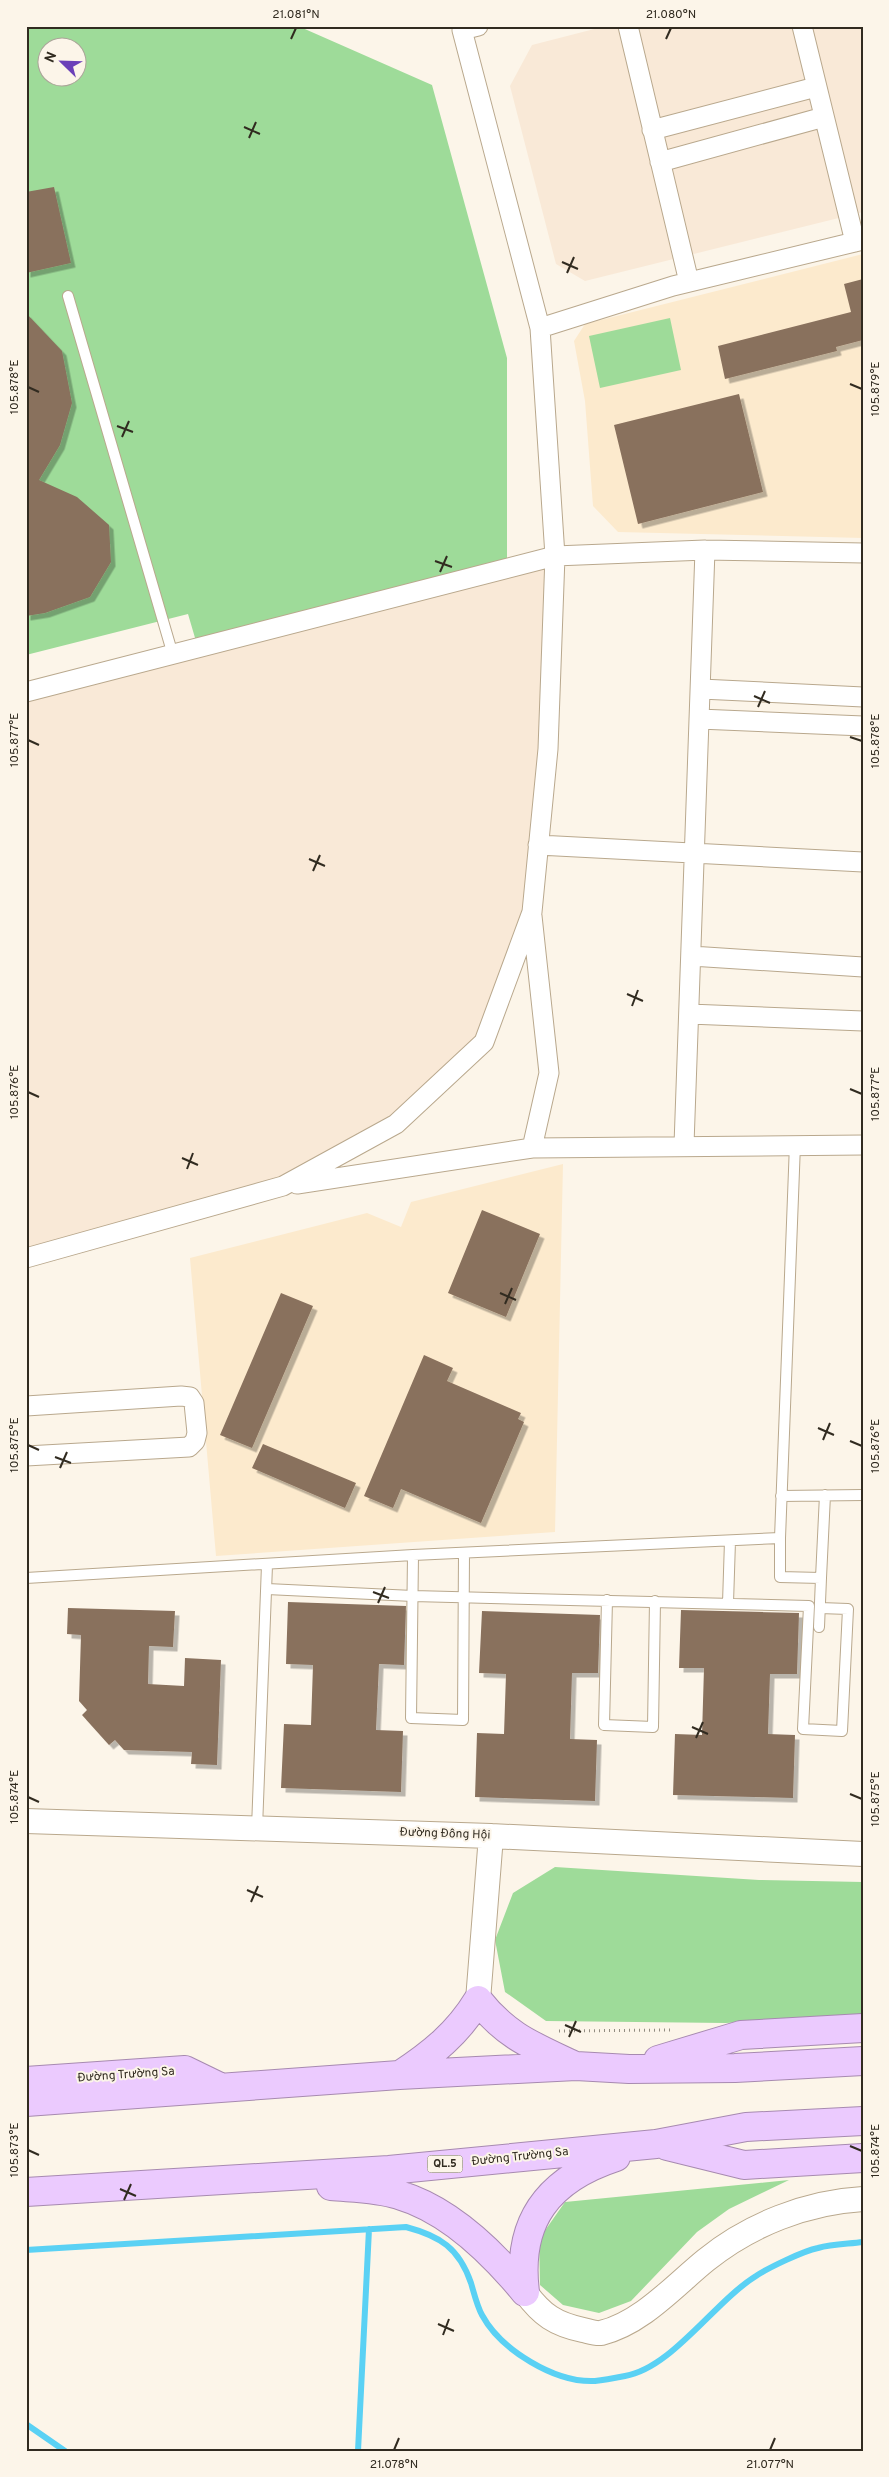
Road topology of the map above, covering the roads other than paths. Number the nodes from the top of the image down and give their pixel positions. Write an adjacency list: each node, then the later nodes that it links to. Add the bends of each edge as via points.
1 (628, 26): 6 (street)
2 (802, 26): 4 (street)
3 (465, 28): 11 (street)
4 (816, 87): 5 (street); 6 (street)
5 (824, 117): 7 (street); 8 (street)
6 (652, 130): 7 (street)
7 (660, 162): 9 (street)
8 (859, 241): 9 (street)
9 (689, 282): 11 (street)
10 (68, 296): 15 (lane)
11 (540, 328): 14 (street)
12 (705, 550): 13 (street); 14 (street); 16 (street)
13 (863, 553)
14 (555, 556): 15 (street); 21 (street, via 548,748)
15 (173, 654): 17 (street)
16 (700, 689): 18 (street); 19 (street)
17 (26, 692)
18 (863, 697)
19 (699, 719): 20 (street); 22 (street)
20 (863, 726)
21 (538, 845): 22 (street); 24 (street)
22 (694, 852): 23 (street); 25 (street)
23 (863, 862)
24 (532, 912): 32 (street, via 549,1073); 33 (street, via 484,1042 396,1124)
25 (691, 956): 26 (street); 27 (street)
26 (863, 967)
27 (689, 1014): 28 (street); 30 (street)
28 (863, 1021)
29 (795, 1144): 30 (street); 31 (street); 39 (lane)
30 (684, 1145): 32 (street)
31 (863, 1145)
32 (532, 1148): 33 (street)
33 (283, 1186): 34 (street)
34 (26, 1258)
35 (26, 1406): 36 (street, via 190,1397 194,1403 197,1433 195,1441 188,1447)
36 (26, 1456)
37 (825, 1495): 38 (lane); 39 (lane); 46 (lane)
38 (863, 1495)
39 (782, 1496): 40 (lane)
40 (780, 1538): 41 (lane); 46 (lane, via 780,1578)
41 (730, 1541): 42 (lane); 52 (lane)
42 (464, 1553): 43 (lane); 49 (lane)
43 (413, 1555): 44 (lane); 48 (lane)
44 (266, 1565): 45 (lane); 47 (lane)
45 (26, 1578)
46 (821, 1578): 53 (lane)
47 (267, 1589): 48 (lane); 56 (lane)
48 (413, 1596): 49 (lane); 49 (lane, via 411,1718 463,1720)
49 (465, 1597): 50 (lane)
50 (607, 1600): 51 (lane); 51 (lane, via 604,1725 653,1727)
51 (656, 1601): 52 (lane)
52 (728, 1603): 53 (lane, via 809,1606 803,1729 842,1731 848,1609)
53 (820, 1608): 54 (lane)
54 (819, 1627)
55 (26, 1821): 56 (street, Đường Đông Hội)
56 (257, 1828): 57 (street, Đường Đông Hội)
57 (492, 1836): 58 (street, Đường Đông Hội); 59 (street)
58 (863, 1854)
59 (478, 2000): 62 (highway, via 510,2033); 64 (highway, via 452,2036)
60 (863, 2028): 63 (highway, via 741,2035)
61 (863, 2061): 63 (highway, Đường Trường Sa, via 735,2068)
62 (576, 2066): 63 (highway, Đường Trường Sa); 64 (highway, Đường Trường Sa)
63 (629, 2069)
64 (399, 2075): 66 (highway, Đường Trường Sa)
65 (26, 2081): 66 (highway, Đường Trường Sa, via 185,2070)
66 (222, 2088): 67 (highway, Đường Trường Sa)
67 (26, 2102)
68 (863, 2121): 69 (highway, Đường Trường Sa / QL.5, via 746,2127)
69 (656, 2144): 70 (highway, via 744,2165); 71 (highway, Đường Trường Sa / QL.5, via 389,2170); 74 (highway, via 583,2170 568,2178 550,2195 535,2215 525,2243 522,2267)
70 (863, 2158)
71 (268, 2177): 72 (highway, Đường Trường Sa / QL.5); 74 (highway, via 399,2194 459,2228 481,2245)
72 (26, 2192)
73 (863, 2199): 74 (street, via 798,2211 753,2229 708,2258 634,2319 600,2334 563,2326 538,2310)
74 (525, 2292)

